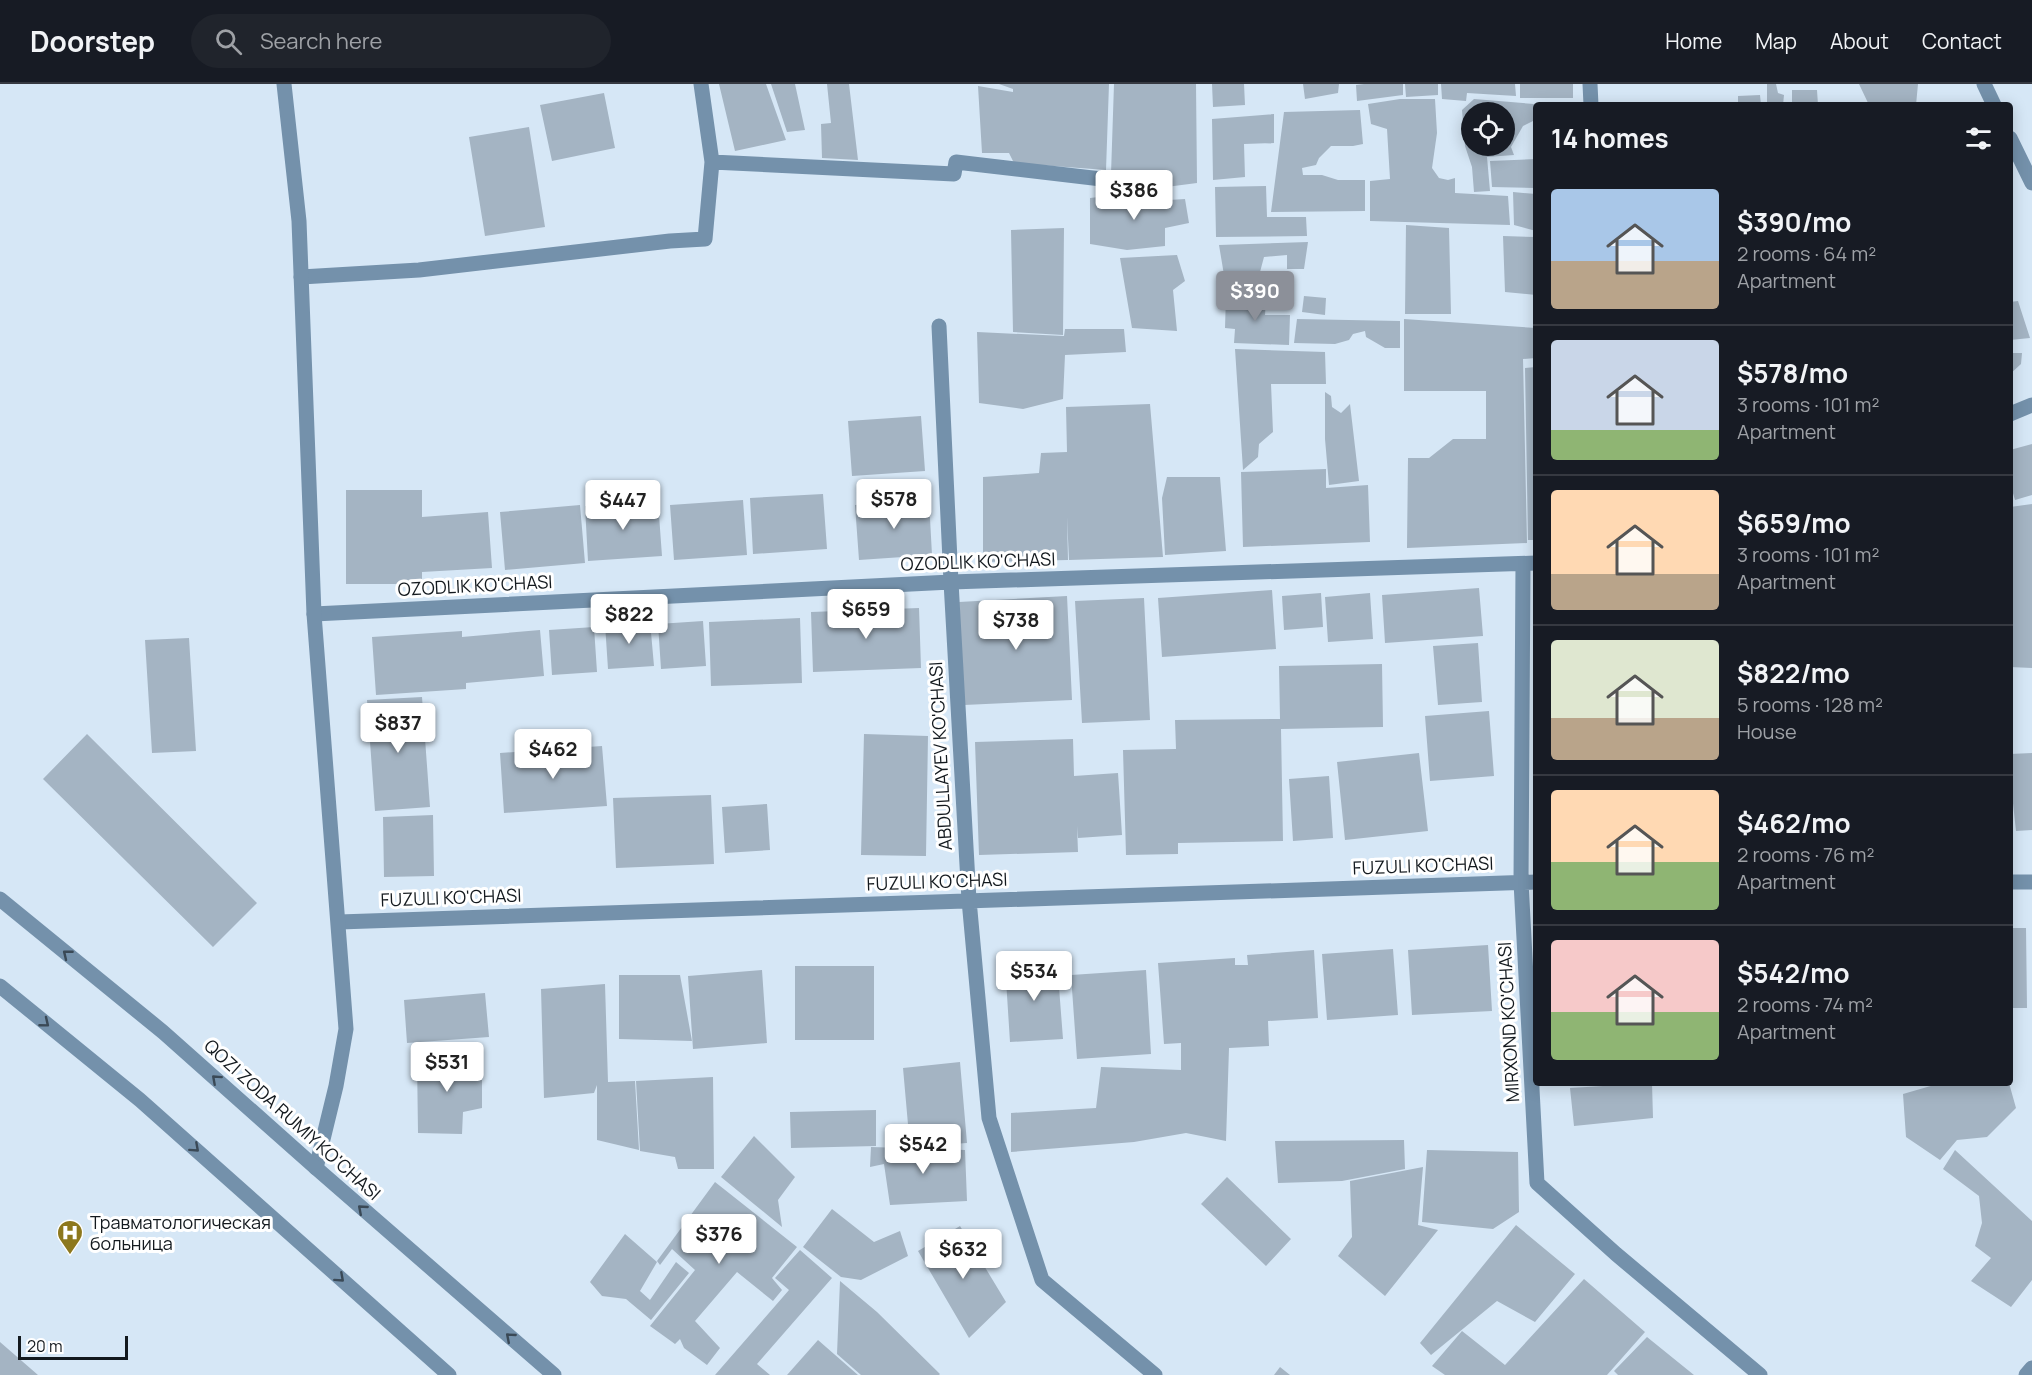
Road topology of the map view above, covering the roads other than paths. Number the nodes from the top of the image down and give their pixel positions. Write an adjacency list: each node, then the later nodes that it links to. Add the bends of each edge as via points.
1 (284, 84): 11 (street)
2 (701, 84): 8 (street)
3 (1590, 84): 5 (street)
4 (1984, 84): 6 (street)
5 (1591, 102)
6 (1993, 102)
7 (2013, 144): 10 (street)
8 (712, 162): 9 (street, via 954,174 956,162); 11 (street, via 705,239 419,270)
9 (1110, 180)
10 (2032, 183)
11 (301, 277): 17 (street)
12 (939, 326): 16 (street, ABDULLAYEV KO'CHASI)
13 (2032, 405): 14 (street)
14 (2013, 413)
15 (1530, 563): 16 (street, OZODLIK KO'CHASI); 18 (street, MIRXOND KO'CHASI)
16 (951, 582): 17 (street, OZODLIK KO'CHASI); 22 (street, ABDULLAYEV KO'CHASI)
17 (314, 614): 23 (street)
18 (1528, 882): 22 (street, FUZULI KO'CHASI); 25 (street, MIRXOND KO'CHASI)
19 (2013, 882): 20 (street)
20 (2032, 882)
21 (0, 899): 27 (street, QOZI ZODA RUMIY KO'CHASI, one-way to 21, via 163,1032)
22 (969, 900): 23 (street, FUZULI KO'CHASI); 31 (street, ABDULLAYEV KO'CHASI, via 989,1118 1042,1280)
23 (339, 922): 27 (street, via 346,1029)
24 (0, 986): 29 (street, one-way to 29, via 140,1100)
25 (1533, 1049)
26 (1534, 1086): 32 (street, MIRXOND KO'CHASI, via 1537,1183)
27 (316, 1168): 30 (street, QOZI ZODA RUMIY KO'CHASI, one-way to 27)
28 (2032, 1368): 33 (street)
29 (449, 1375)
30 (554, 1375)
31 (1155, 1375)
32 (1760, 1375)
33 (2026, 1375)

